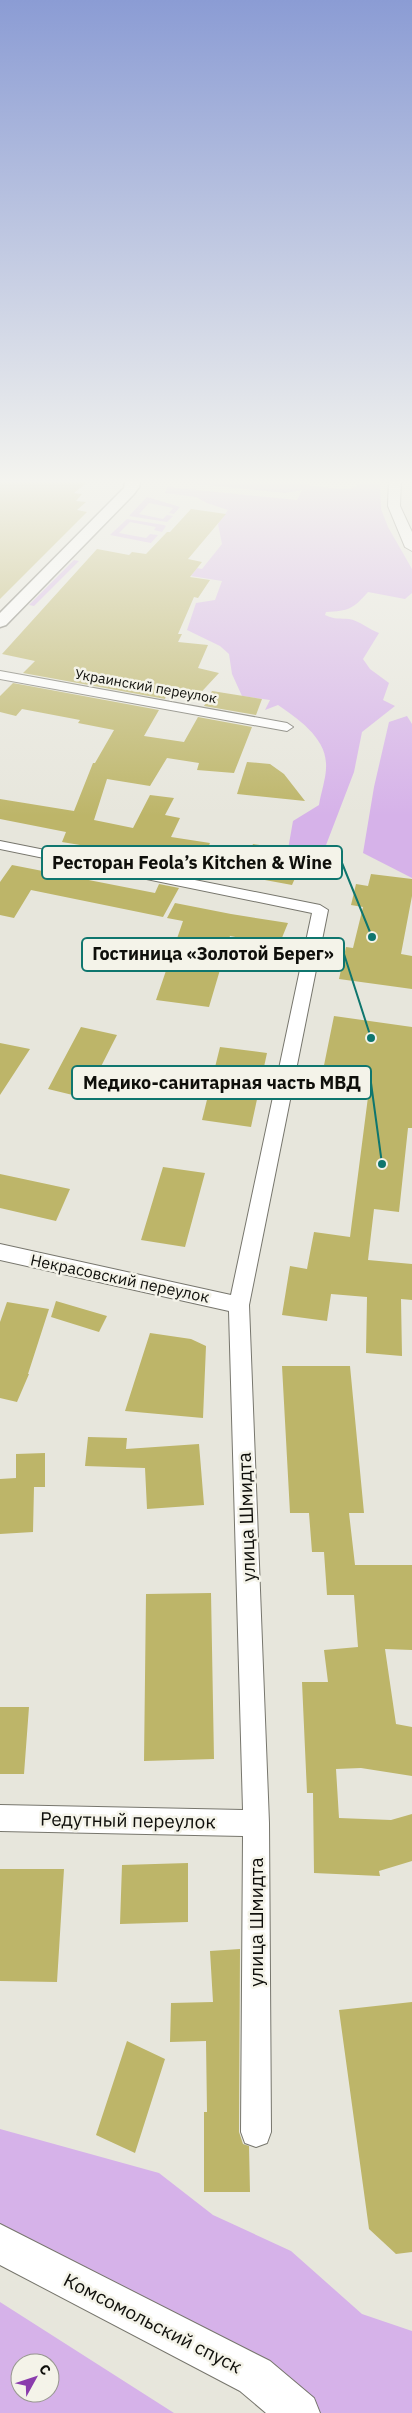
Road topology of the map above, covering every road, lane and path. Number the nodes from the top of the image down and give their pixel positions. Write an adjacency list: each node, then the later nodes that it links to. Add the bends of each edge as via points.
1 (31, 591): 2 (main road)
2 (0, 622)
3 (0, 676): 4 (street, Украинский переулок)
4 (287, 727)
5 (0, 844): 7 (street, улица Шмидта, via 320,910)
6 (0, 1252): 7 (street, Некрасовский переулок)
7 (239, 1304): 9 (street, улица Шмидта)
8 (0, 1818): 9 (street, Редутный переулок)
9 (256, 1823): 10 (street, улица Шмидта)
10 (256, 2132)
11 (0, 2244): 12 (street, Комсомольский спуск, via 255,2376)
12 (298, 2413)

